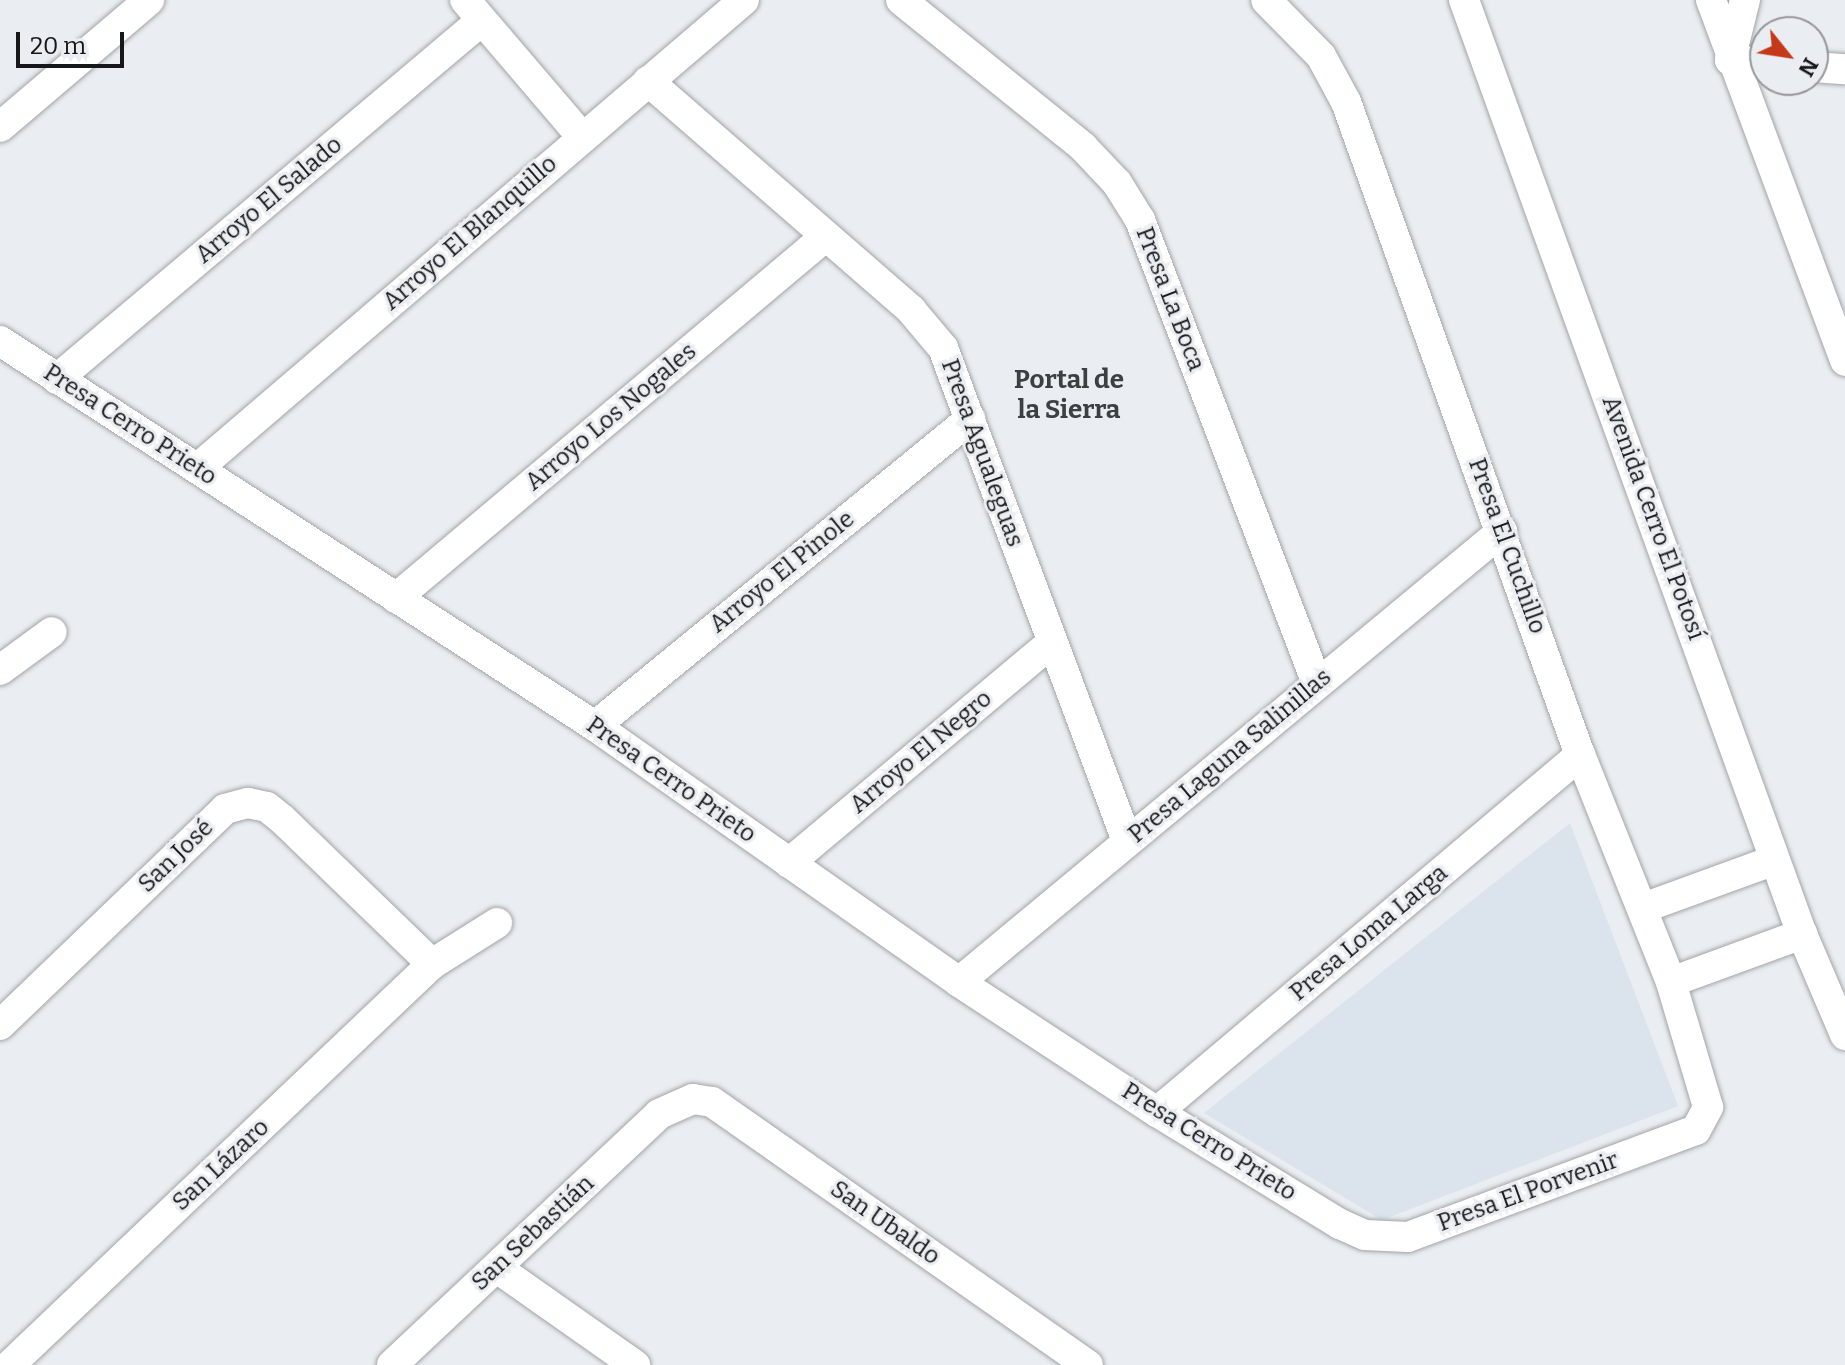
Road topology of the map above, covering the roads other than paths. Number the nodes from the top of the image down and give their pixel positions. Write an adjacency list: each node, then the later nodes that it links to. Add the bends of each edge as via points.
1 (149, 0): 12 (street)
2 (744, 0): 11 (street, Arroyo El Blanquillo)
3 (901, 0): 25 (street, Presa La Boca, via 1083,147 1133,208)
4 (1266, 0): 20 (street, Presa El Cuchillo, via 1321,56 1346,102)
5 (1464, 0): 29 (street, Avenida Cerro El Potosí)
6 (1711, 0): 9 (street)
7 (1745, 0): 9 (street)
8 (473, 10): 13 (street); 17 (street, Arroyo El Salado)
9 (1730, 60): 10 (street); 16 (street)
10 (1749, 62)
11 (648, 81): 13 (street, Arroyo El Blanquillo); 14 (street, Presa Agualeguas)
12 (0, 127)
13 (581, 136): 19 (street, Arroyo El Blanquillo)
14 (826, 236): 18 (street, Presa Agualeguas, via 911,310 943,348); 21 (street, Arroyo Los Nogales)
15 (0, 341): 17 (street, Presa Cerro Prieto)
16 (1845, 361)
17 (57, 379): 19 (street, Presa Cerro Prieto)
18 (970, 419): 23 (street, Presa Agualeguas); 26 (street, Arroyo El Pinole)
19 (198, 468): 21 (street, Presa Cerro Prieto)
20 (1502, 531): 25 (street, Presa Laguna Salinillas); 27 (street, Presa El Cuchillo)
21 (396, 598): 26 (street, Presa Cerro Prieto)
22 (52, 632): 24 (street)
23 (1052, 642): 28 (street, Presa Agualeguas); 30 (street, Arroyo El Negro)
24 (0, 670)
25 (1317, 683): 28 (street, Presa Laguna Salinillas)
26 (595, 726): 30 (street, Presa Cerro Prieto)
27 (1580, 755): 31 (street, Presa El Cuchillo); 40 (street, Presa Loma Larga)
28 (1127, 841): 35 (street, Presa Laguna Salinillas)
29 (1775, 860): 31 (street); 33 (street, Avenida Cerro El Potosí)
30 (789, 863): 35 (street, Presa Cerro Prieto)
31 (1643, 908): 36 (street, Presa El Cuchillo)
32 (497, 923): 34 (street, San Lázaro)
33 (1802, 934): 36 (street); 38 (street, Avenida Cerro El Potosí)
34 (432, 964): 37 (street, San José, via 282,819 267,807 248,803 225,809); 44 (street, San Lázaro)
35 (959, 982): 40 (street, Presa Cerro Prieto)
36 (1671, 982): 41 (street, Presa El Cuchillo)
37 (0, 1025)
38 (1845, 1035)
39 (676, 1103): 43 (street, San Sebastián); 47 (street, San Ubaldo, via 712,1102)
40 (1157, 1112): 42 (street, Presa Cerro Prieto)
41 (1707, 1114): 42 (street, Presa El Porvenir, via 1696,1130 1408,1237 1365,1235)
42 (1340, 1224)
43 (497, 1268): 45 (street, San Sebastián); 46 (street)
44 (10, 1365)
45 (392, 1365)
46 (635, 1365)
47 (1088, 1365)

